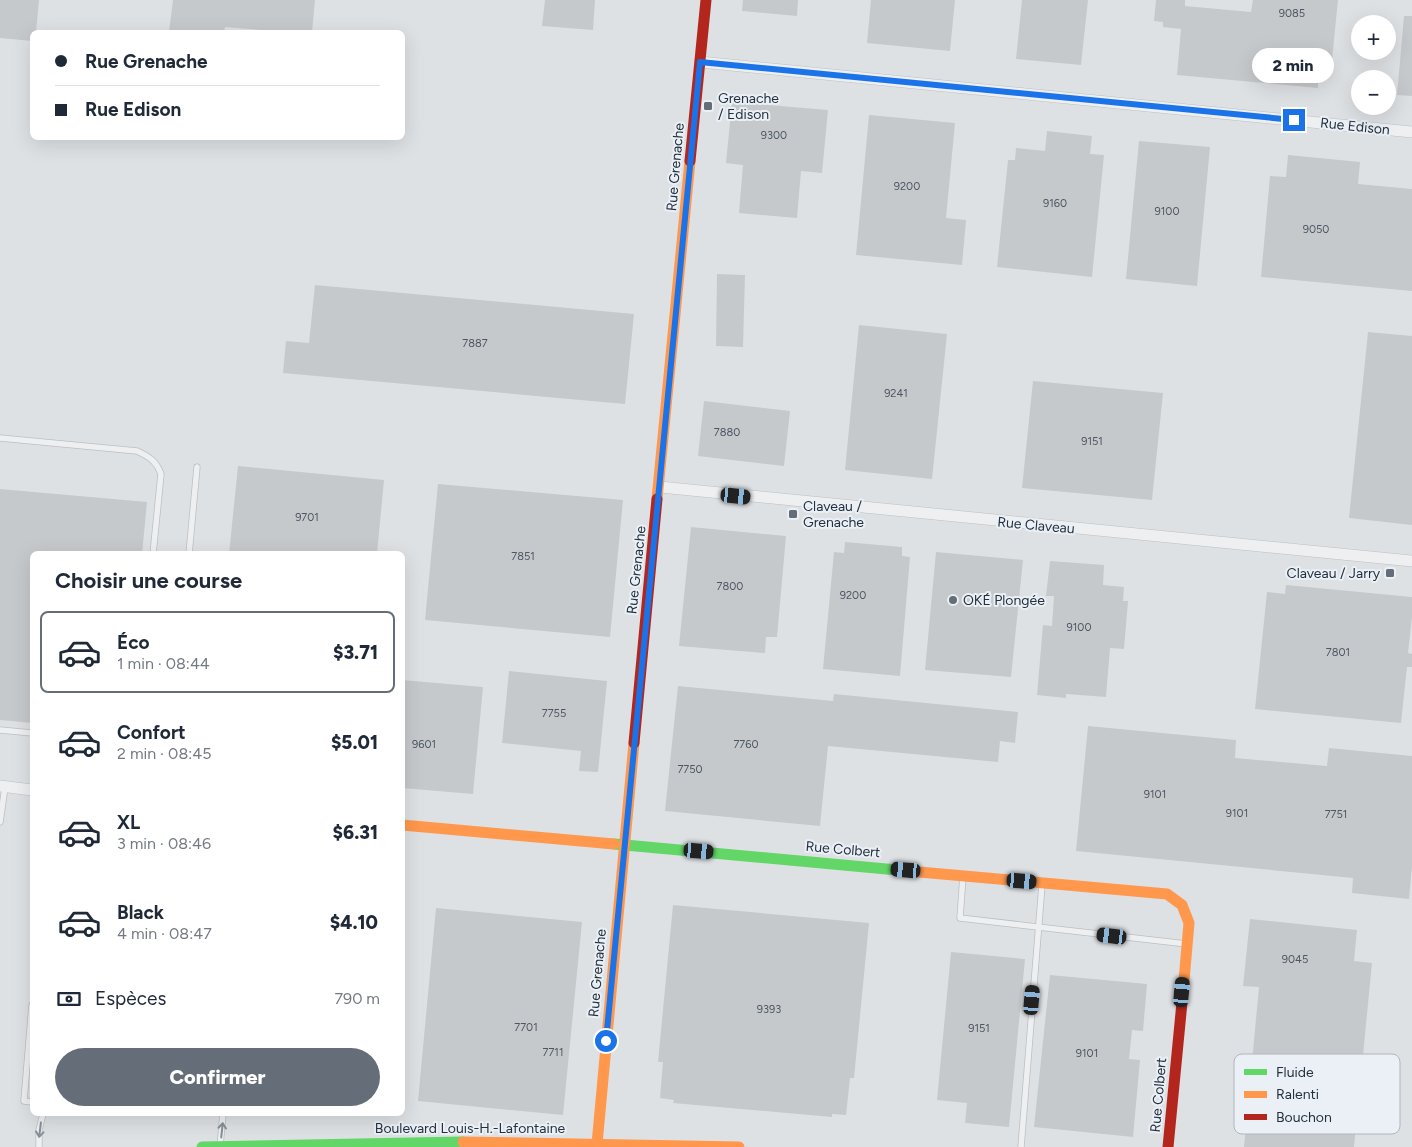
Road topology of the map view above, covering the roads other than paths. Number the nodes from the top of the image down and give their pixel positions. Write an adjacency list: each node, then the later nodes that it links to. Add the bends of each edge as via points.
1 (706, 0): 2 (street, Rue Grenache)
2 (700, 62): 3 (street, Rue Edison); 6 (street, Rue Grenache)
3 (1412, 132)
4 (0, 438): 7 (lane, via 137,451 151,458 158,464 161,474)
5 (197, 467): 8 (lane)
6 (660, 488): 9 (street, Rue Claveau); 16 (street, Rue Grenache)
7 (152, 551)
8 (189, 551)
9 (1412, 561)
10 (0, 730): 11 (lane)
11 (30, 733)
12 (2, 786): 13 (street); 14 (lane)
13 (30, 790)
14 (0, 822)
15 (405, 825): 16 (street, Rue Colbert)
16 (624, 844): 17 (street, Rue Colbert); 25 (street, Rue Grenache)
17 (963, 875): 18 (street, Rue Colbert); 19 (lane, via 960,918)
18 (1042, 882): 19 (lane); 20 (street, Rue Colbert, via 1167,894 1177,898 1184,905 1189,923)
19 (1038, 927): 20 (lane); 30 (lane)
20 (1187, 944): 31 (street, Rue Colbert)
21 (30, 1029): 22 (lane, via 24,1101)
22 (30, 1102)
23 (43, 1116): 27 (lane, one-way to 27)
24 (223, 1116): 26 (lane, one-way to 24)
25 (597, 1144): 26 (street, Boulevard Louis-H.-Lafontaine, via 470,1142); 29 (street, Boulevard Louis-H.-Lafontaine)
26 (220, 1146): 28 (street, Boulevard Louis-H.-Lafontaine)
27 (39, 1147)
28 (202, 1147)
29 (739, 1147)
30 (1021, 1147)
31 (1168, 1147)

